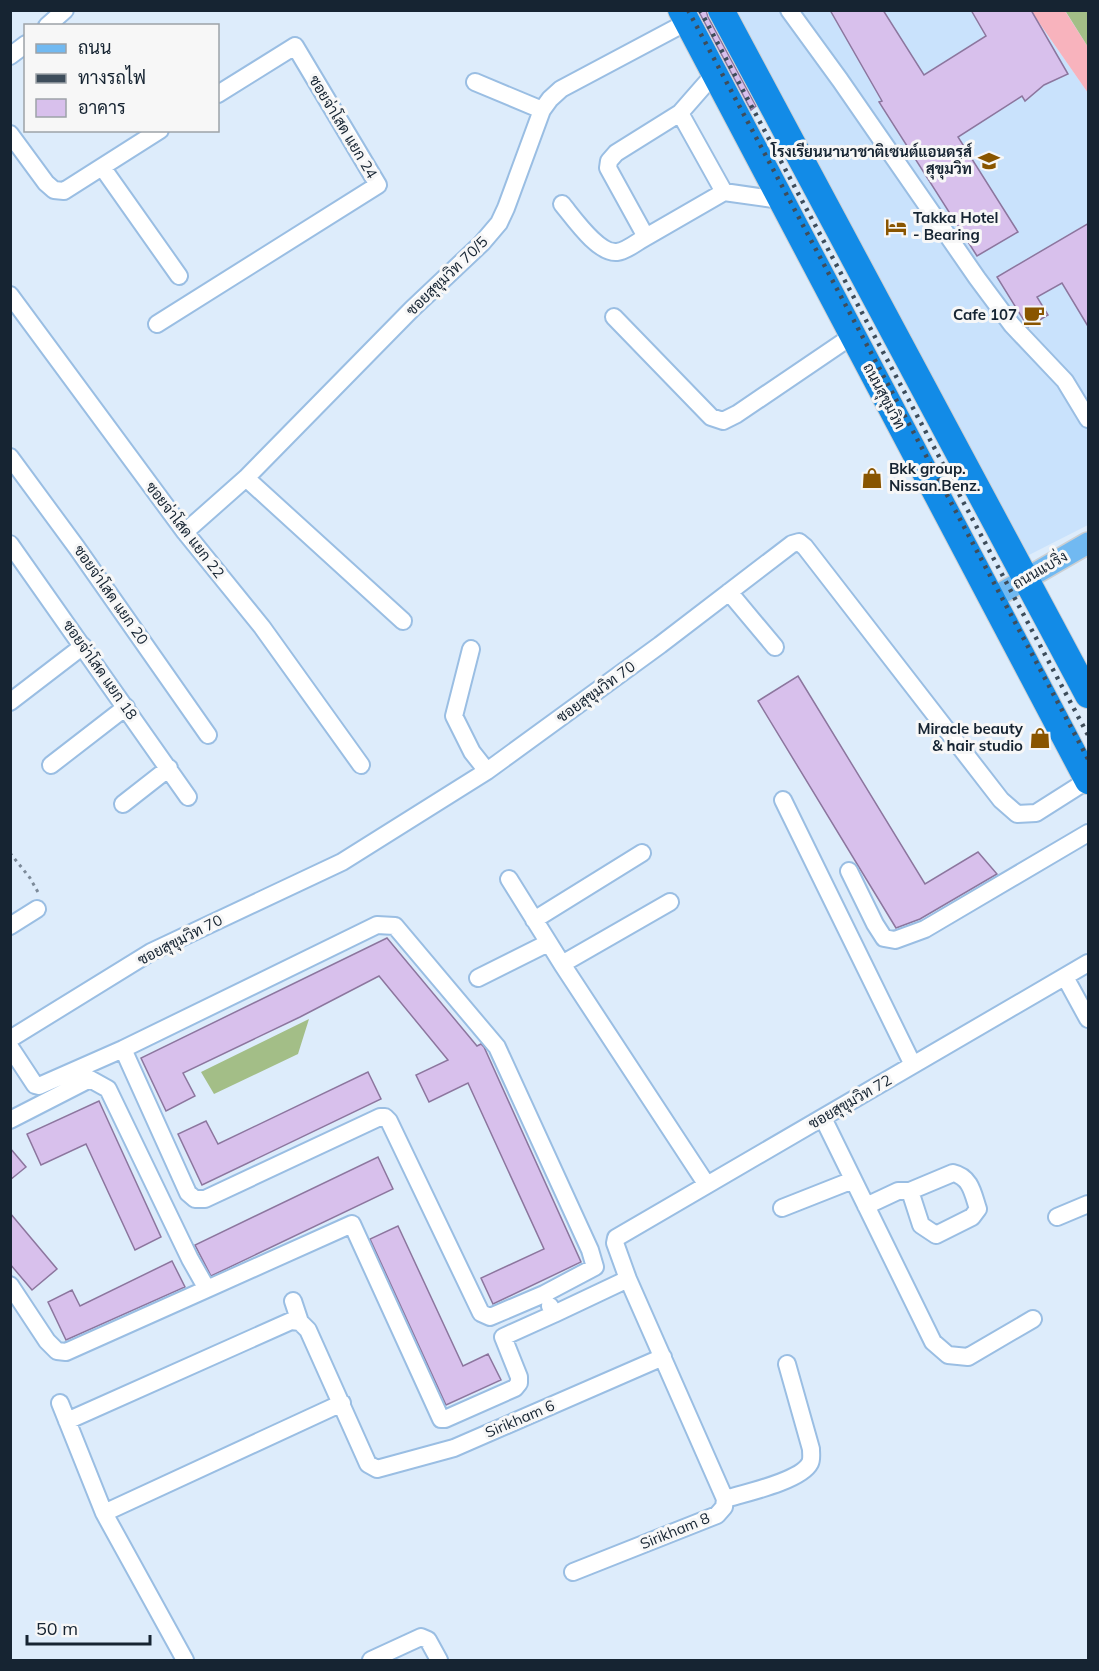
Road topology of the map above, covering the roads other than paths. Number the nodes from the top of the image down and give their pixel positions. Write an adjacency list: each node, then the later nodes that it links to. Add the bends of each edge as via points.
1 (65, 10): 5 (street)
2 (721, 10): 31 (highway)
3 (789, 10): 25 (street, via 977,278 1012,325 1065,381)
4 (684, 16): 8 (highway, ถนนสุขุมวิท); 11 (street, ซอยสุขุมวิท 70/5, via 561,88)
5 (49, 24)
6 (24, 46): 7 (street)
7 (10, 56)
8 (715, 73): 12 (street); 17 (highway, ถนนสุขุมวิท)
9 (475, 82): 11 (street)
10 (219, 93): 23 (street, ซอยจ่าโสด แยก 24, via 295,46 378,185)
11 (542, 110): 27 (street, ซอยสุขุมวิท 70/5, via 506,208 482,243)
12 (680, 113): 16 (street); 19 (street, via 609,161 608,168)
13 (157, 132): 15 (street)
14 (10, 134): 15 (street, via 54,190 64,191)
15 (102, 167): 20 (street)
16 (724, 192): 17 (street); 19 (street)
17 (780, 200): 24 (highway, ถนนสุขุมวิท)
18 (562, 204): 19 (street, via 604,249 620,252)
19 (646, 237)
20 (179, 276)
21 (10, 295): 28 (street, ซอยจ่าโสด แยก 22)
22 (614, 317): 24 (street, via 711,417 723,421)
23 (157, 324)
24 (852, 336): 33 (highway, ถนนสุขุมวิท)
25 (1089, 419)
26 (10, 458): 41 (street, ซอยจ่าโสด แยก 20)
27 (246, 478): 28 (street, ซอยสุขุมวิท 70/5); 34 (street)
28 (185, 532): 43 (street, ซอยจ่าโสด แยก 22, via 262,627)
29 (1089, 543): 31 (main road, ถนนแบริ่ง)
30 (10, 544): 35 (street, ซอยจ่าโสด แยก 18)
31 (1026, 578): 33 (main road, ถนนแบริ่ง); 38 (highway)
32 (729, 592): 36 (street); 45 (street, ซอยสุขุมวิท 70); 46 (street, ซอยสุขุมวิท 70, via 799,542 1001,800 1017,813 1036,813)
33 (993, 598): 46 (highway, ถนนสุขุมวิท)
34 (403, 621)
35 (82, 646): 39 (street); 40 (street, ซอยจ่าโสด แยก 18)
36 (775, 646)
37 (471, 649): 45 (street, via 454,716 472,752)
38 (1089, 695)
39 (10, 702)
40 (126, 707): 42 (street); 44 (street, ซอยจ่าโสด แยก 18)
41 (208, 735)
42 (51, 765)
43 (361, 765)
44 (169, 768): 47 (street, ซอยจ่าโสด แยก 18); 49 (street)
45 (487, 771): 64 (street, ซอยสุขุมวิท 70, via 342,862 151,952)
46 (1088, 780)
47 (188, 797)
48 (783, 800): 67 (street)
49 (123, 804)
50 (1089, 833): 52 (street, via 925,929 895,940 884,938)
51 (642, 853): 56 (street)
52 (849, 871)
53 (509, 879): 56 (street)
54 (670, 902): 60 (street)
55 (37, 909): 57 (street)
56 (534, 920): 58 (street)
57 (10, 926)
58 (548, 943): 60 (street); 62 (street)
59 (1089, 963): 61 (street, ซอยสุขุมวิท 72)
60 (562, 964): 71 (street)
61 (1065, 977): 63 (street); 67 (street, ซอยสุขุมวิท 72)
62 (478, 978)
63 (1089, 1019)
64 (10, 1039)
65 (10, 1047): 66 (street, via 37,1086)
66 (123, 1048): 81 (street, via 188,1193 195,1199 204,1199 385,1117 481,1313 490,1317); 81 (street, via 377,925 395,926 497,1047 595,1260 596,1267 591,1271)
67 (913, 1065): 68 (street, ซอยสุขุมวิท 72)
68 (824, 1118): 70 (street); 71 (street, ซอยสุขุมวิท 72)
69 (10, 1119): 80 (street, via 90,1080 108,1089)
70 (853, 1180): 74 (street); 75 (street)
71 (707, 1185): 77 (street, ซอยสุขุมวิท 72, via 620,1235)
72 (910, 1191): 74 (street, via 898,1191)
73 (1089, 1204): 76 (street)
74 (866, 1206): 84 (street, via 933,1342 948,1355 968,1357)
75 (783, 1208)
76 (1057, 1217)
77 (615, 1243): 78 (street, Sirikham 8)
78 (628, 1280): 83 (street); 86 (street, Sirikham 8)
79 (10, 1284): 80 (street, via 47,1341 57,1351 66,1352)
80 (207, 1289): 83 (street, via 351,1224 441,1419 515,1388 519,1377 503,1337)
81 (544, 1294): 83 (street)
82 (293, 1301): 85 (street)
83 (554, 1314)
84 (1034, 1319)
85 (300, 1322): 89 (street, via 308,1330); 90 (street, via 291,1321)
86 (663, 1357): 89 (street, Sirikham 6, via 454,1448 377,1469 368,1464); 91 (street, Sirikham 8)
87 (787, 1364): 91 (street, via 812,1461 793,1477)
88 (60, 1402): 90 (street)
89 (342, 1403): 92 (street)
90 (67, 1421): 92 (street)
91 (724, 1499): 93 (street, Sirikham 8, via 724,1507 717,1515)
92 (104, 1513): 94 (street)
93 (573, 1572)
94 (186, 1660)
95 (371, 1660): 96 (street, via 421,1637 428,1640)
96 (439, 1660)

